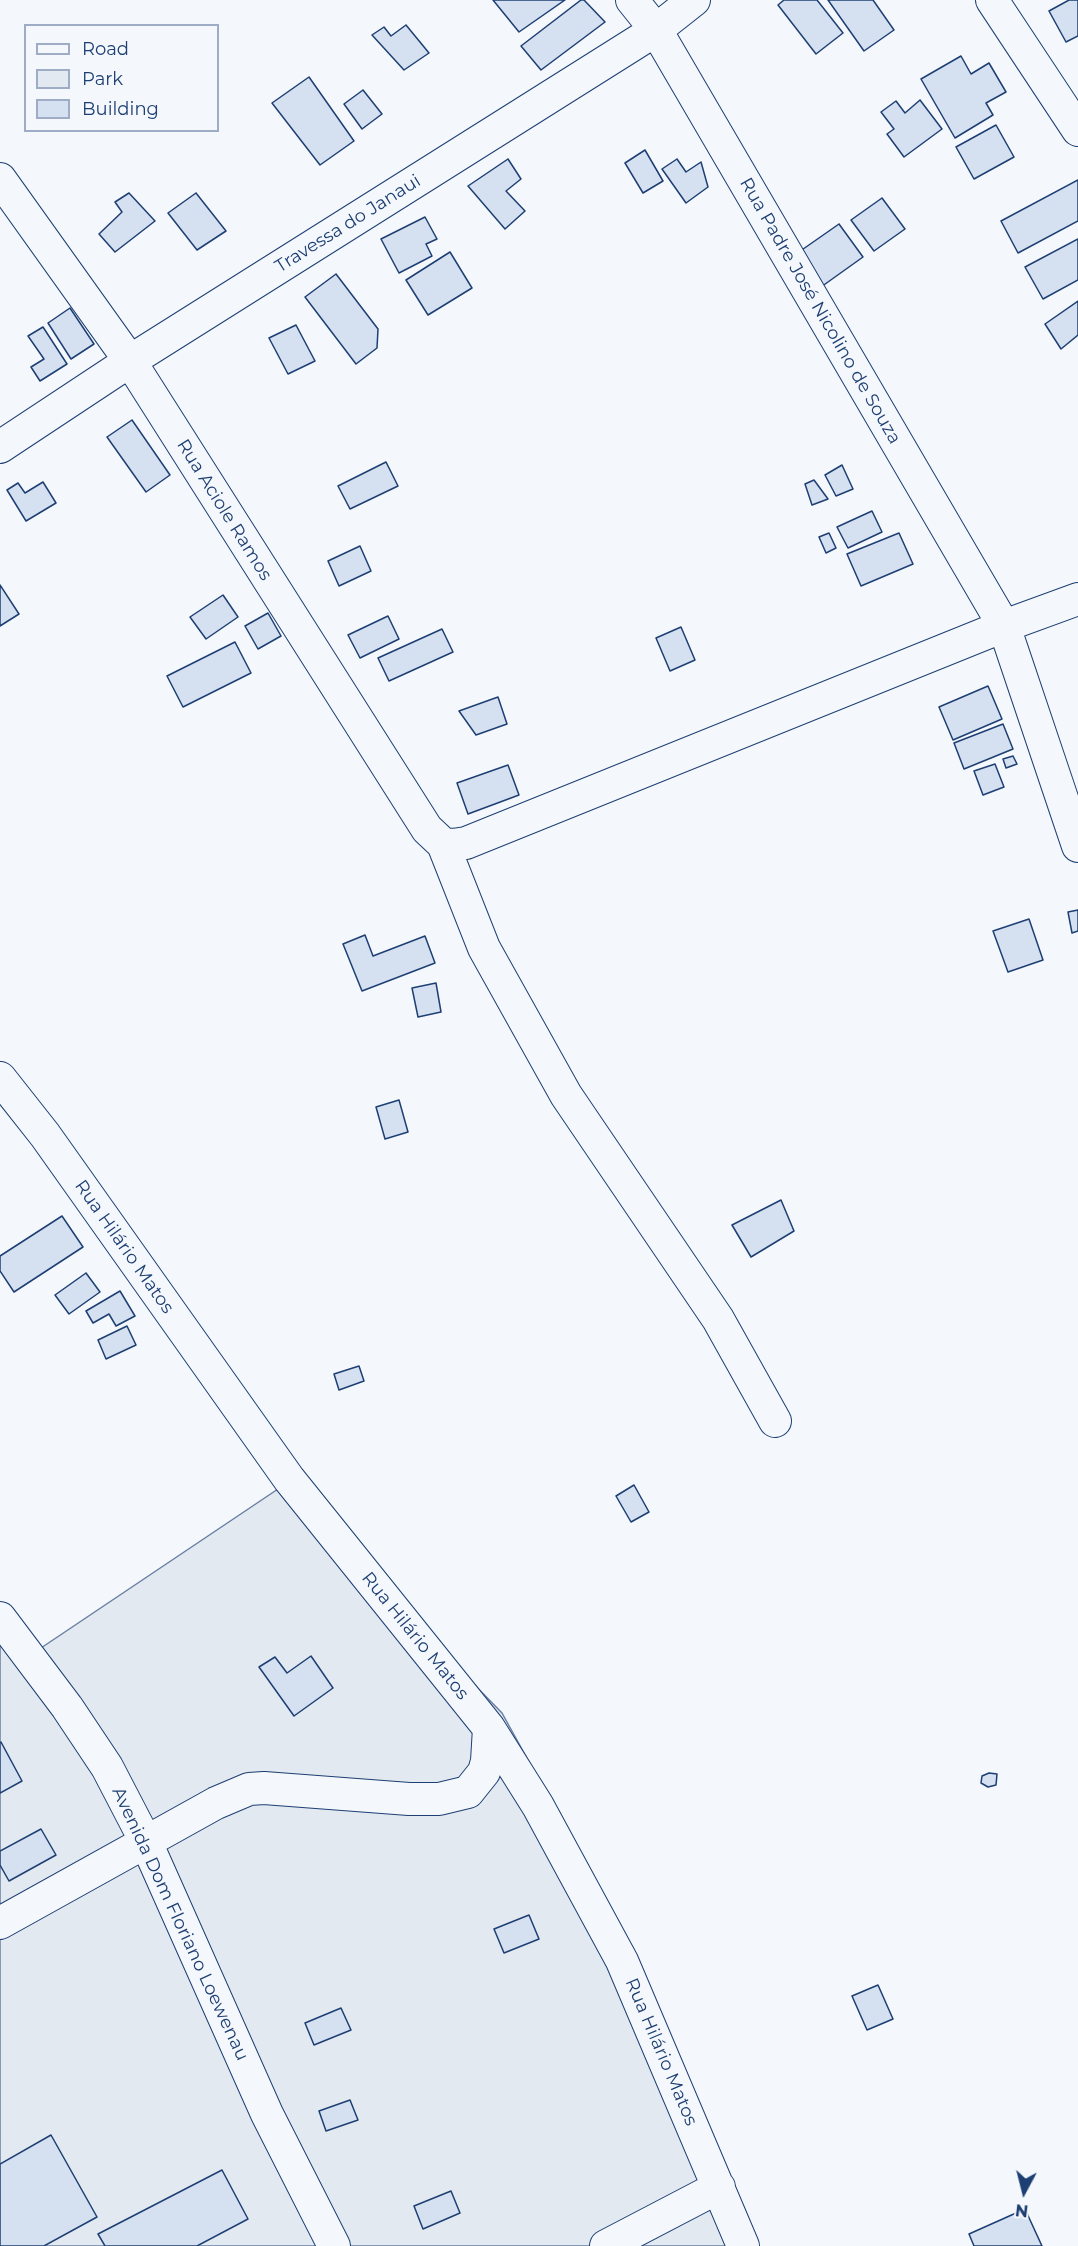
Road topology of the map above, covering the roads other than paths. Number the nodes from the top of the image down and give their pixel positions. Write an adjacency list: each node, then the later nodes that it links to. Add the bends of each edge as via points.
1 (632, 0): 4 (street, Rua Padre José Nicolino de Souza)
2 (694, 0): 4 (street, Travessa do Janaui)
3 (992, 0): 5 (street)
4 (656, 30): 7 (street, Travessa do Janaui); 10 (street, Rua Padre José Nicolino de Souza)
5 (1078, 130)
6 (0, 179): 7 (street, Rua Aciole Ramos)
7 (130, 361): 8 (street, Travessa do Janaui); 11 (street, Rua Aciole Ramos, via 427,829)
8 (0, 447)
9 (1078, 598): 10 (street)
10 (1004, 626): 11 (street, via 466,843); 12 (street, Rua Padre José Nicolino de Souza)
11 (443, 844): 14 (street, via 484,948 566,1095 718,1318)
12 (1078, 846)
13 (0, 1078): 16 (street, Rua Hilário Matos, via 45,1135 289,1479)
14 (775, 1421)
15 (0, 1618): 17 (street, Avenida Dom Floriano Loewenau, via 107,1767)
16 (489, 1728): 17 (street, via 484,1772 468,1792 409,1799 249,1789); 19 (street, Rua Hilário Matos, via 538,1806 622,1961)
17 (146, 1842): 18 (street); 20 (street, Avenida Dom Floriano Loewenau, via 267,2114)
18 (0, 1923)
19 (718, 2187): 21 (street); 22 (street, Rua Hilário Matos)
20 (334, 2246)
21 (606, 2246)
22 (742, 2246)

